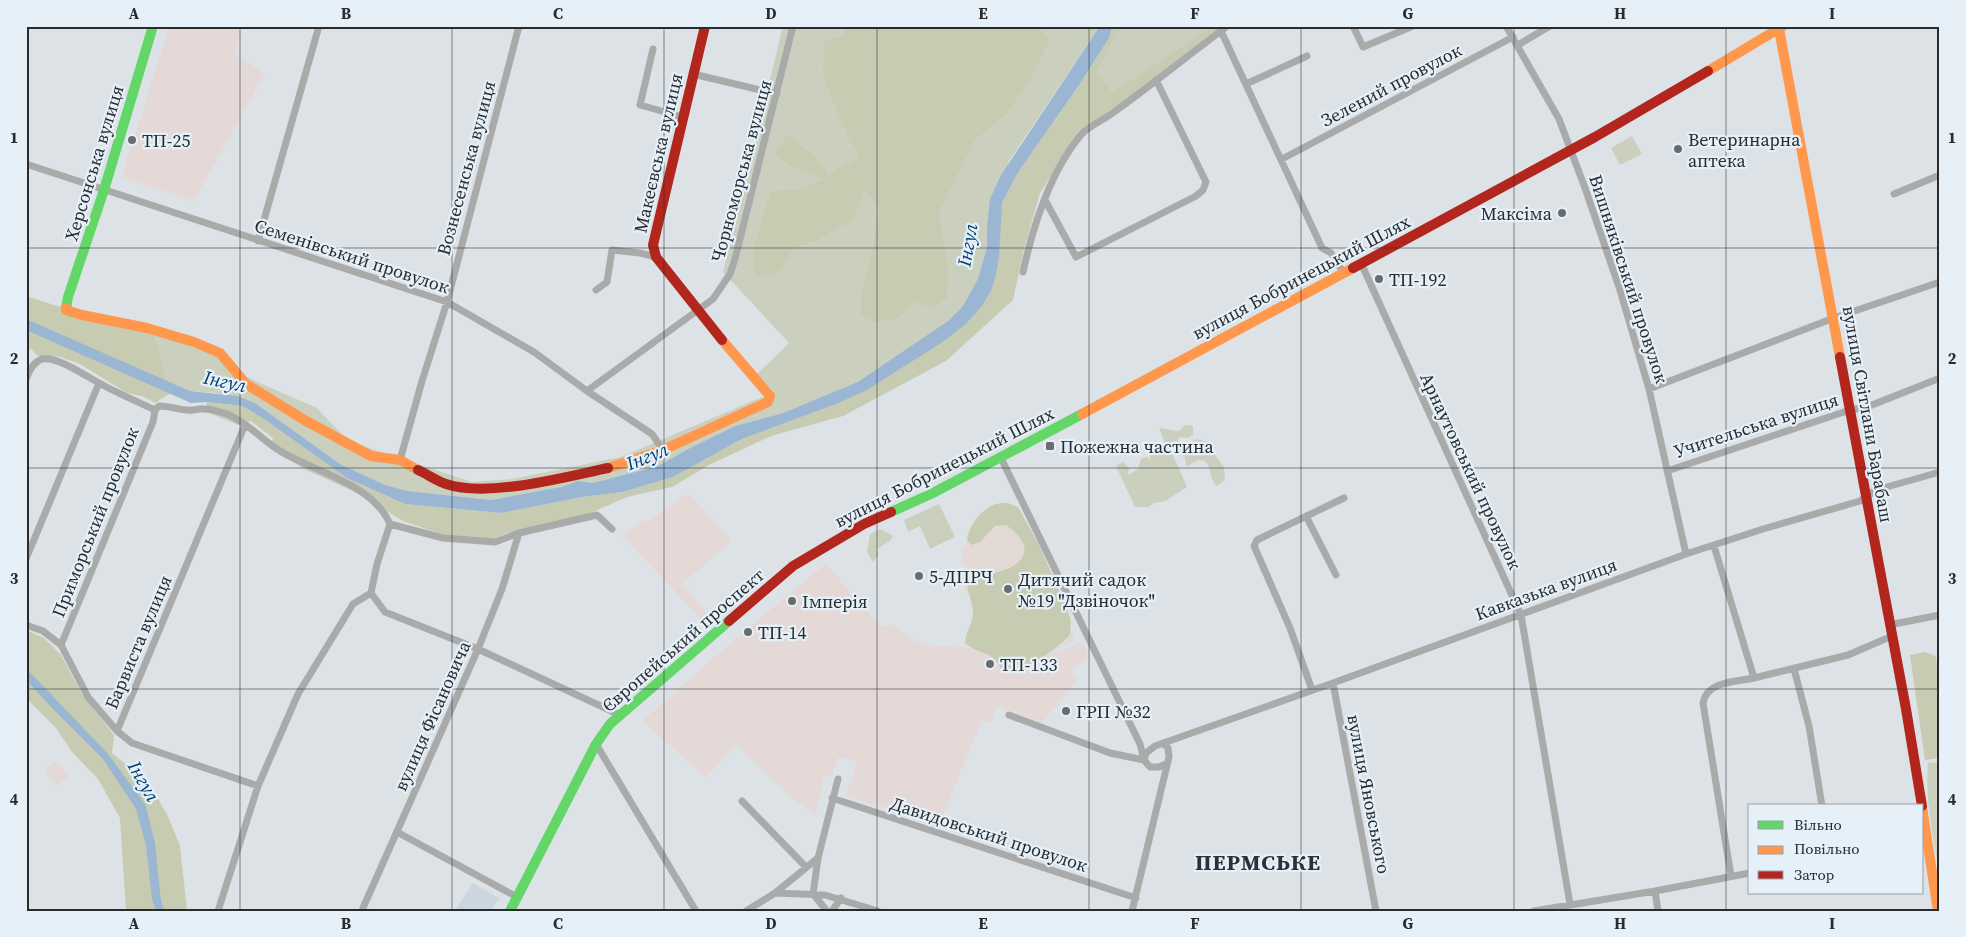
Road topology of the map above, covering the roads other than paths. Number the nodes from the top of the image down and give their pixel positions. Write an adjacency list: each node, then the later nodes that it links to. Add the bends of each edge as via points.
1 (153, 26): 25 (street, Херсонська вулиця)
2 (319, 26): 28 (street)
3 (519, 26): 35 (street, Вознесенська вулиця)
4 (705, 26): 16 (street, Макеєвська вулиця)
5 (793, 26): 19 (street, Чорноморська вулиця)
6 (1352, 26): 7 (street, via 1364,47)
7 (1413, 26)
8 (1506, 26): 12 (street, Вишняківський провулок)
9 (1550, 26): 13 (street)
10 (1781, 27): 21 (street, вулиця Бобринецький Шлях, via 1661,100); 37 (street, вулиця Світлани Барабаш)
11 (1224, 29): 17 (street); 18 (street)
12 (1513, 37): 13 (street, Вишняківський провулок); 22 (street, Зелений провулок)
13 (1518, 45): 21 (street, Вишняківський провулок, via 1559,119)
14 (653, 49): 20 (street, via 640,105)
15 (1307, 56): 18 (street)
16 (693, 74): 19 (street); 20 (street, Макеєвська вулиця)
17 (1156, 80): 27 (street, via 1081,135 1059,167); 27 (street, via 1206,182 1203,190 1076,257)
18 (1246, 84): 22 (street)
19 (777, 94): 36 (street, Чорноморська вулиця, via 730,274 713,299)
20 (683, 117): 29 (street, Макеєвська вулиця, via 653,245)
21 (1570, 150): 30 (street, вулиця Бобринецький Шлях); 41 (street, Вишняківський провулок, via 1620,290)
22 (1282, 159): 32 (street, via 1322,248 1331,253)
23 (26, 164): 25 (street, Семенівський провулок)
24 (1940, 175): 26 (street)
25 (104, 190): 28 (street, Семенівський провулок); 48 (street, Херсонська вулиця, via 66,310 146,328 220,353 246,384 306,421 371,456)
26 (1894, 194)
27 (1045, 200): 31 (street)
28 (258, 241): 35 (street, Семенівський провулок)
29 (656, 257): 34 (street, via 612,250 607,282); 36 (street, Макеєвська вулиця)
30 (1361, 263): 32 (street, вулиця Бобринецький Шлях); 63 (street, Арнаутовський провулок)
31 (1023, 272)
32 (1343, 272): 47 (street, вулиця Бобринецький Шлях)
33 (1940, 282): 37 (street)
34 (596, 290)
35 (447, 302): 42 (street, Семенівський провулок, via 534,352); 48 (street, Вознесенська вулиця)
36 (696, 310): 42 (street, Чорноморська вулиця); 46 (street, Макеєвська вулиця, via 770,396 768,402)
37 (1834, 318): 41 (street); 44 (street, вулиця Світлани Барабаш)
38 (1940, 378): 44 (street, Учительська вулиця, via 1872,405)
39 (26, 380): 40 (street, via 30,369 44,358 75,368)
40 (99, 383): 43 (street); 60 (street)
41 (1649, 390): 49 (street, Вишняківський провулок)
42 (587, 391): 46 (street, Семенівський провулок, via 652,434)
43 (155, 410): 45 (street, via 159,406 189,410 205,408 227,414); 68 (street, Приморський провулок, via 153,422)
44 (1850, 410): 49 (street, Учительська вулиця); 51 (street, вулиця Світлани Барабаш)
45 (245, 425): 54 (street, via 298,462 358,488 387,516); 76 (street, Барвиста вулиця)
46 (664, 450): 48 (street, via 616,466 517,486 472,488 446,484)
47 (1001, 458): 57 (street, вулиця Бобринецький Шлях); 78 (street)
48 (400, 460)
49 (1666, 471): 59 (street, Вишняківський провулок)
50 (1940, 472): 51 (street, Кавказька вулиця, via 1876,490)
51 (1866, 496): 58 (street, Кавказька вулиця, via 1860,501); 66 (street, вулиця Світлани Барабаш)
52 (1344, 498): 53 (street)
53 (1306, 516): 61 (street); 73 (street, via 1257,540 1254,546 1290,628)
54 (390, 524): 56 (street, via 443,538 471,541 495,542); 62 (street)
55 (612, 529): 56 (street, via 597,515)
56 (519, 533): 69 (street, вулиця Фісановича)
57 (828, 544): 74 (street, Європейський проспект, via 793,566)
58 (1714, 546): 59 (street, Кавказька вулиця); 71 (street)
59 (1686, 554): 63 (street, Кавказька вулиця)
60 (26, 559)
61 (1336, 575)
62 (371, 593): 69 (street, via 385,612); 84 (street, via 352,604 298,694)
63 (1521, 615): 72 (street, Кавказька вулиця); 102 (street, Арнаутовський провулок)
64 (1940, 615): 66 (street)
65 (26, 625): 68 (street, via 43,631)
66 (1889, 625): 67 (street, вулиця Світлани Барабаш)
67 (1892, 636): 70 (street, via 1848,655); 88 (street, вулиця Світлани Барабаш)
68 (61, 645): 76 (street, via 88,697)
69 (478, 649): 74 (street); 90 (street, вулиця Фісановича)
70 (1794, 669): 71 (street); 87 (street, via 1809,726)
71 (1754, 678): 95 (street, via 1710,688 1703,703)
72 (1333, 683): 73 (street, Кавказька вулиця); 112 (street, вулиця Яновського)
73 (1312, 690): 79 (street, Кавказька вулиця)
74 (620, 715): 77 (street, Європейський проспект)
75 (1009, 715): 81 (street, via 1110,753)
76 (117, 731): 84 (street, Барвиста вулиця, via 132,743)
77 (596, 744): 99 (street, Європейський проспект); 106 (street)
78 (1140, 744): 80 (street); 81 (street)
79 (1164, 744): 80 (street); 82 (street, via 1169,753)
80 (1151, 748): 81 (street)
81 (1144, 760): 82 (street, via 1154,768)
82 (1166, 764): 101 (street)
83 (838, 778): 85 (street)
84 (258, 786): 104 (street)
85 (832, 798): 92 (street); 101 (street, Давидовський провулок)
86 (742, 802): 93 (street)
87 (1822, 804)
88 (1922, 804)
89 (1924, 831): 91 (street, вулиця Світлани Барабаш)
90 (397, 832): 99 (street); 103 (street, вулиця Фісановича)
91 (1925, 844): 115 (street, вулиця Світлани Барабаш)
92 (818, 858): 93 (street); 98 (street)
93 (806, 867): 97 (street)
94 (1748, 873): 95 (street)
95 (1730, 876): 96 (street)
96 (1655, 891): 102 (street); 114 (street)
97 (775, 893): 98 (street); 107 (street)
98 (813, 894): 100 (street); 108 (street)
99 (517, 897): 105 (street, Європейський проспект)
100 (841, 898): 109 (street); 110 (street)
101 (1136, 898): 111 (street)
102 (1570, 904): 113 (street)
103 (363, 908)
104 (218, 911)
105 (510, 911)
106 (696, 911)
107 (746, 911)
108 (828, 911)
109 (832, 911)
110 (878, 911)
111 (1132, 911)
112 (1376, 911)
113 (1534, 911)
114 (1658, 911)
115 (1938, 911)

